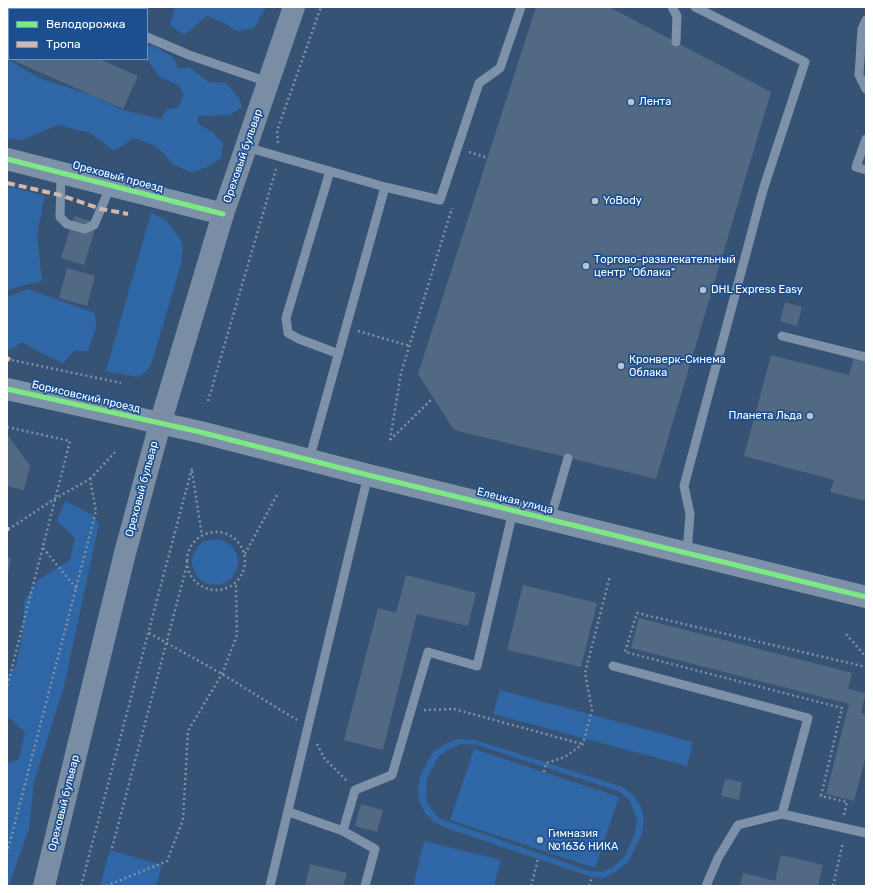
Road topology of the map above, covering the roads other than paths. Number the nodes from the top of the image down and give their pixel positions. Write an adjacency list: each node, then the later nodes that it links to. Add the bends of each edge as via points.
1 (294, 7): 8 (main road, Ореховый бульвар)
2 (521, 7): 17 (lane, via 500,68 479,83 440,200)
3 (672, 7): 7 (lane, via 677,16)
4 (695, 7): 29 (lane, via 805,62 763,190 684,486 690,514)
5 (866, 20): 9 (lane, via 862,29 859,75)
6 (148, 37): 8 (lane, via 188,55)
7 (676, 42)
8 (268, 82): 11 (main road, Ореховый бульвар)
9 (866, 89)
10 (866, 139): 13 (lane, via 856,167)
11 (246, 147): 14 (lane); 18 (main road, Ореховый бульвар)
12 (7, 159): 15 (street, Ореховый проезд)
13 (866, 170)
14 (330, 171): 17 (lane); 20 (lane, via 286,318 288,333 299,340)
15 (61, 173): 16 (street, Ореховый проезд); 16 (lane, via 60,217 66,224 85,229 94,225)
16 (111, 185): 18 (street, Ореховый проезд)
17 (385, 187): 20 (lane)
18 (223, 214): 23 (main road, Ореховый бульвар)
19 (782, 336): 21 (lane)
20 (339, 354): 25 (lane)
21 (866, 357)
22 (7, 389): 23 (street, Борисовский проезд)
23 (160, 424): 25 (street, Елецкая улица); 36 (main road, Ореховый бульвар, via 123,560)
24 (568, 458): 28 (lane)
25 (309, 460): 26 (street, Елецкая улица)
26 (368, 475): 27 (street, Елецкая улица); 32 (lane)
27 (514, 511): 28 (street, Елецкая улица); 34 (lane, via 478,666 428,652 392,775 355,790)
28 (550, 520): 29 (street, Елецкая улица)
29 (687, 553): 30 (street, Елецкая улица)
30 (866, 597)
31 (613, 666): 33 (lane, via 808,718)
32 (289, 812): 34 (lane); 37 (lane)
33 (782, 814): 35 (lane); 39 (lane, via 738,825 718,858)
34 (343, 831): 38 (lane, via 375,849)
35 (866, 833)
36 (44, 886)
37 (270, 886)
38 (365, 886)
39 (706, 886)

